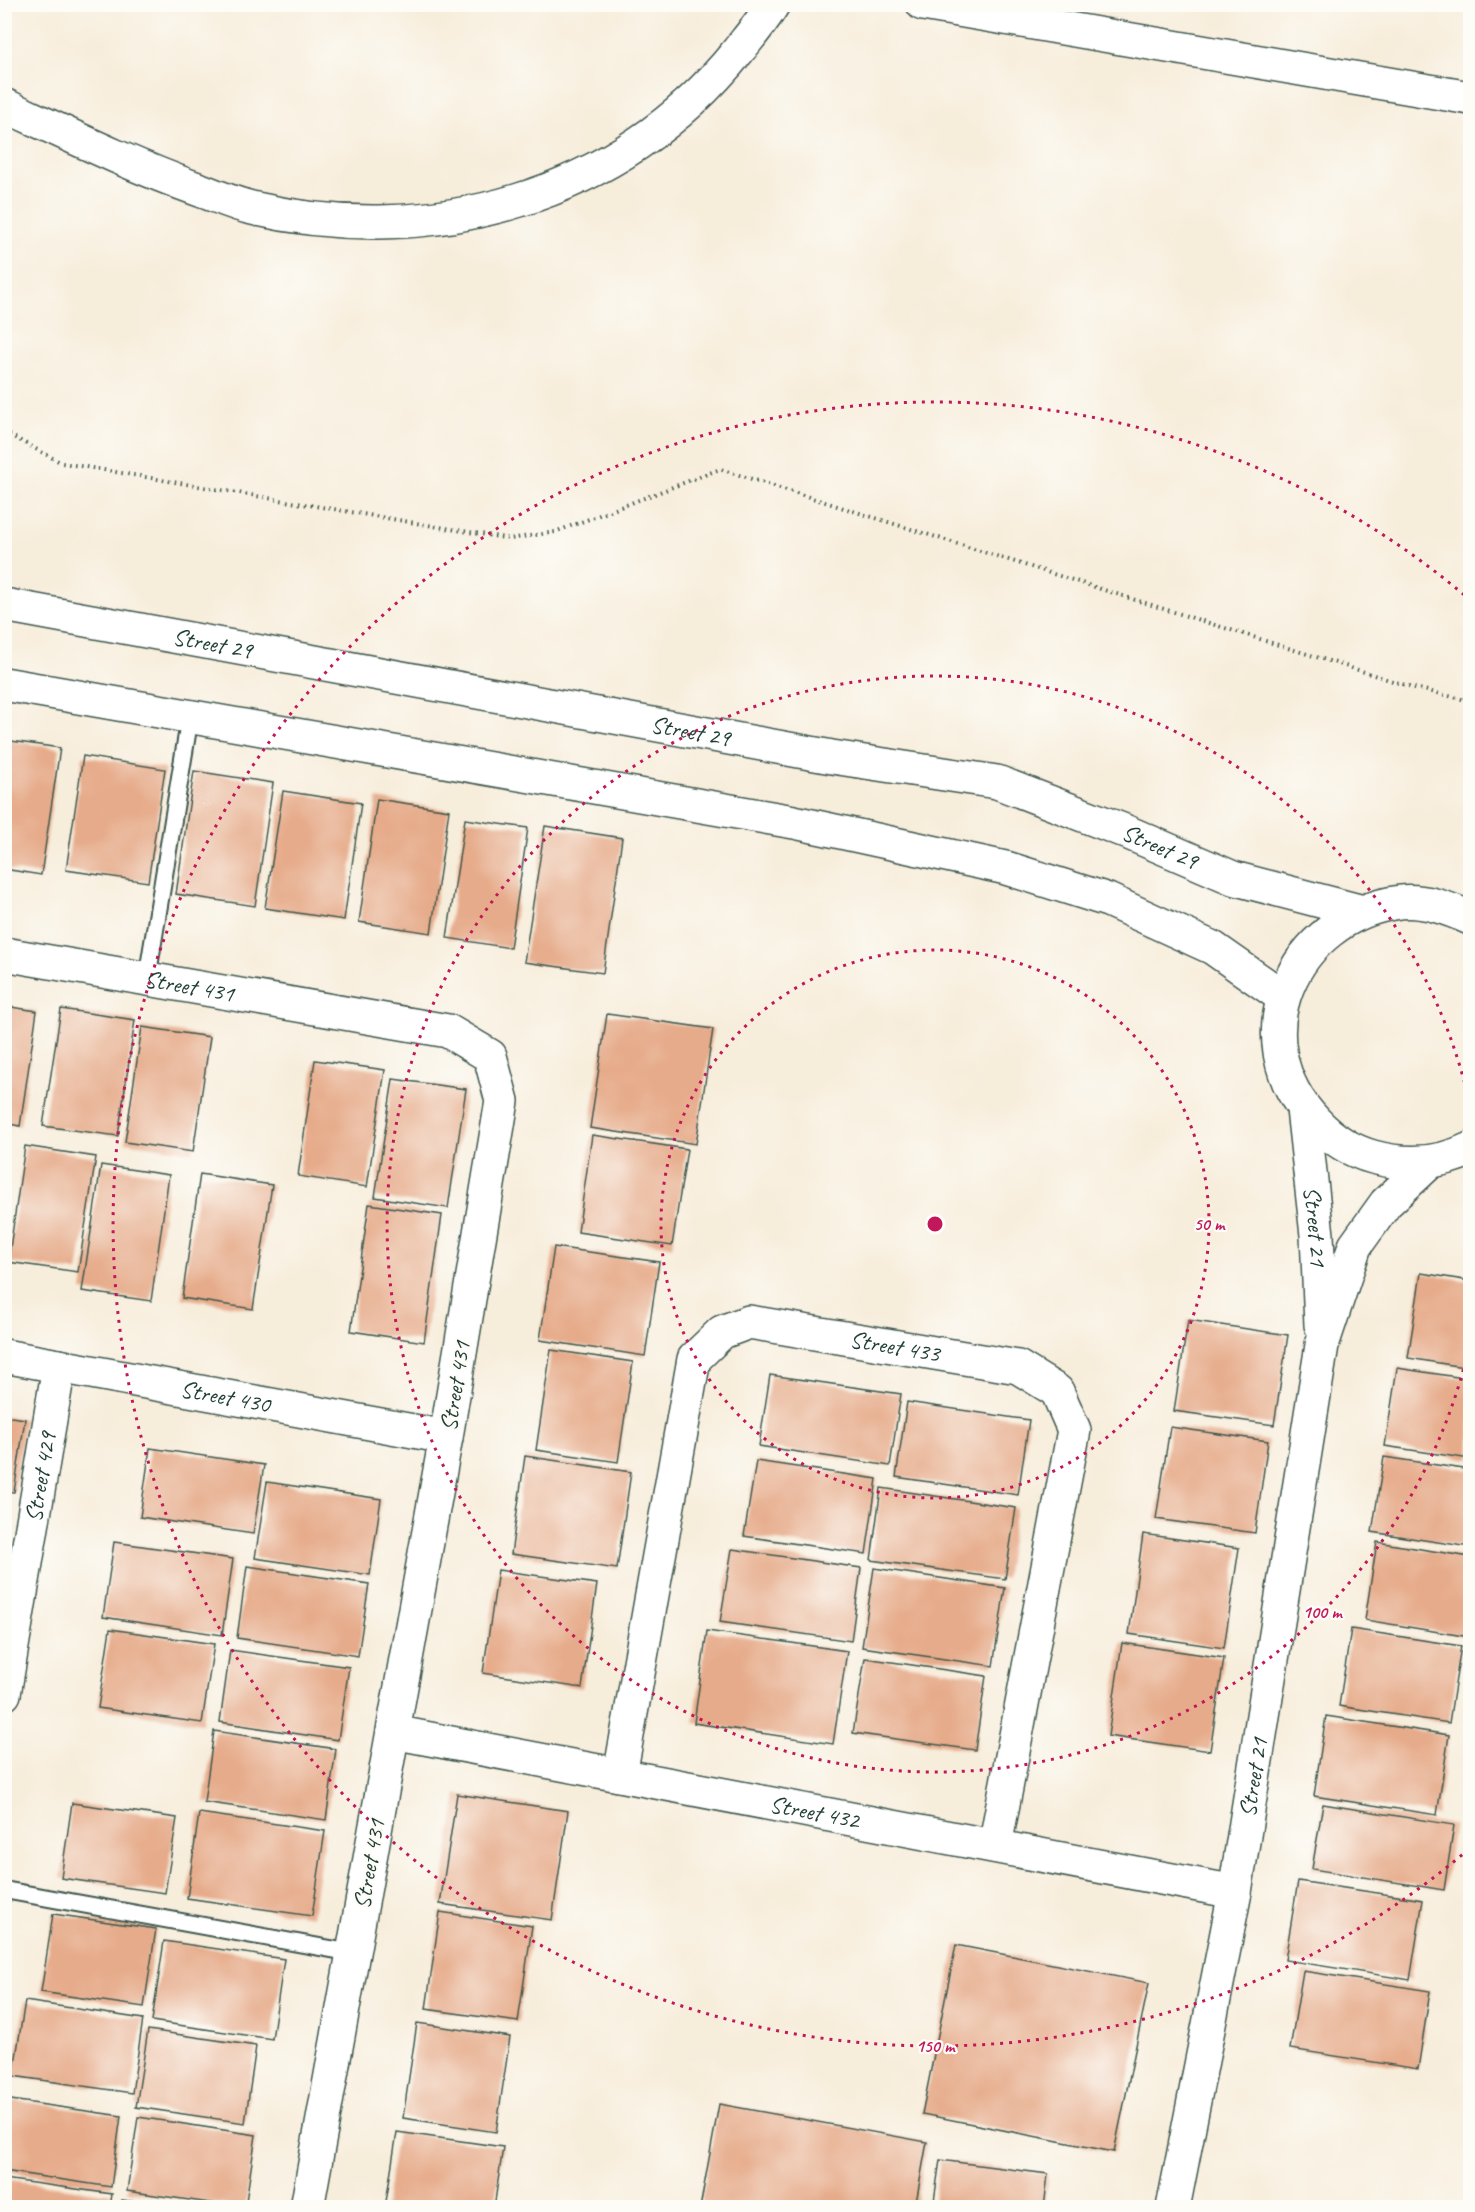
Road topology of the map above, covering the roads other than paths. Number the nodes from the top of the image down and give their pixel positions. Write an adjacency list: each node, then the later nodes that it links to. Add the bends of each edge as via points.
1 (773, 4): 4 (main road, via 723,70 676,117 626,153 578,179 463,216 328,222 250,208 157,175)
2 (922, 4): 3 (main road)
3 (1470, 98)
4 (4, 105)
5 (4, 605): 8 (main road, Street 29, via 832,757 997,782 1233,878)
6 (4, 684): 7 (main road)
7 (190, 716): 11 (lane); 12 (main road, via 794,822 1006,868 1108,900 1213,948)
8 (1359, 911): 9 (main road, via 1402,902 1446,907); 12 (main road, via 1319,939 1300,961)
9 (1470, 918)
10 (4, 954): 11 (main road, Street 431)
11 (147, 979): 19 (main road, Street 431, via 448,1031 490,1056 502,1101)
12 (1283, 997): 13 (main road, via 1278,1035 1285,1074)
13 (1303, 1108): 15 (main road, via 1328,1135 1359,1154 1394,1163); 16 (main road, Street 21, via 1317,1234)
14 (1470, 1149): 15 (main road)
15 (1430, 1162): 16 (main road, Street 21, via 1386,1203 1355,1246)
16 (1322, 1345): 25 (main road, Street 21)
17 (4, 1356): 18 (main road, Street 430)
18 (59, 1366): 19 (main road, Street 430); 20 (main road, Street 429)
19 (446, 1437): 21 (main road, Street 431)
20 (4, 1694)
21 (393, 1732): 22 (main road, Street 432); 26 (main road, Street 431)
22 (620, 1775): 23 (main road, Street 432); 23 (main road, Street 433, via 694,1359 722,1332 749,1322 1018,1367 1057,1390 1074,1430)
23 (995, 1846): 25 (main road, Street 432)
24 (4, 1890): 26 (lane)
25 (1235, 1892): 28 (main road, Street 21)
26 (353, 1953): 27 (main road, Street 431)
27 (308, 2208)
28 (1173, 2208)

